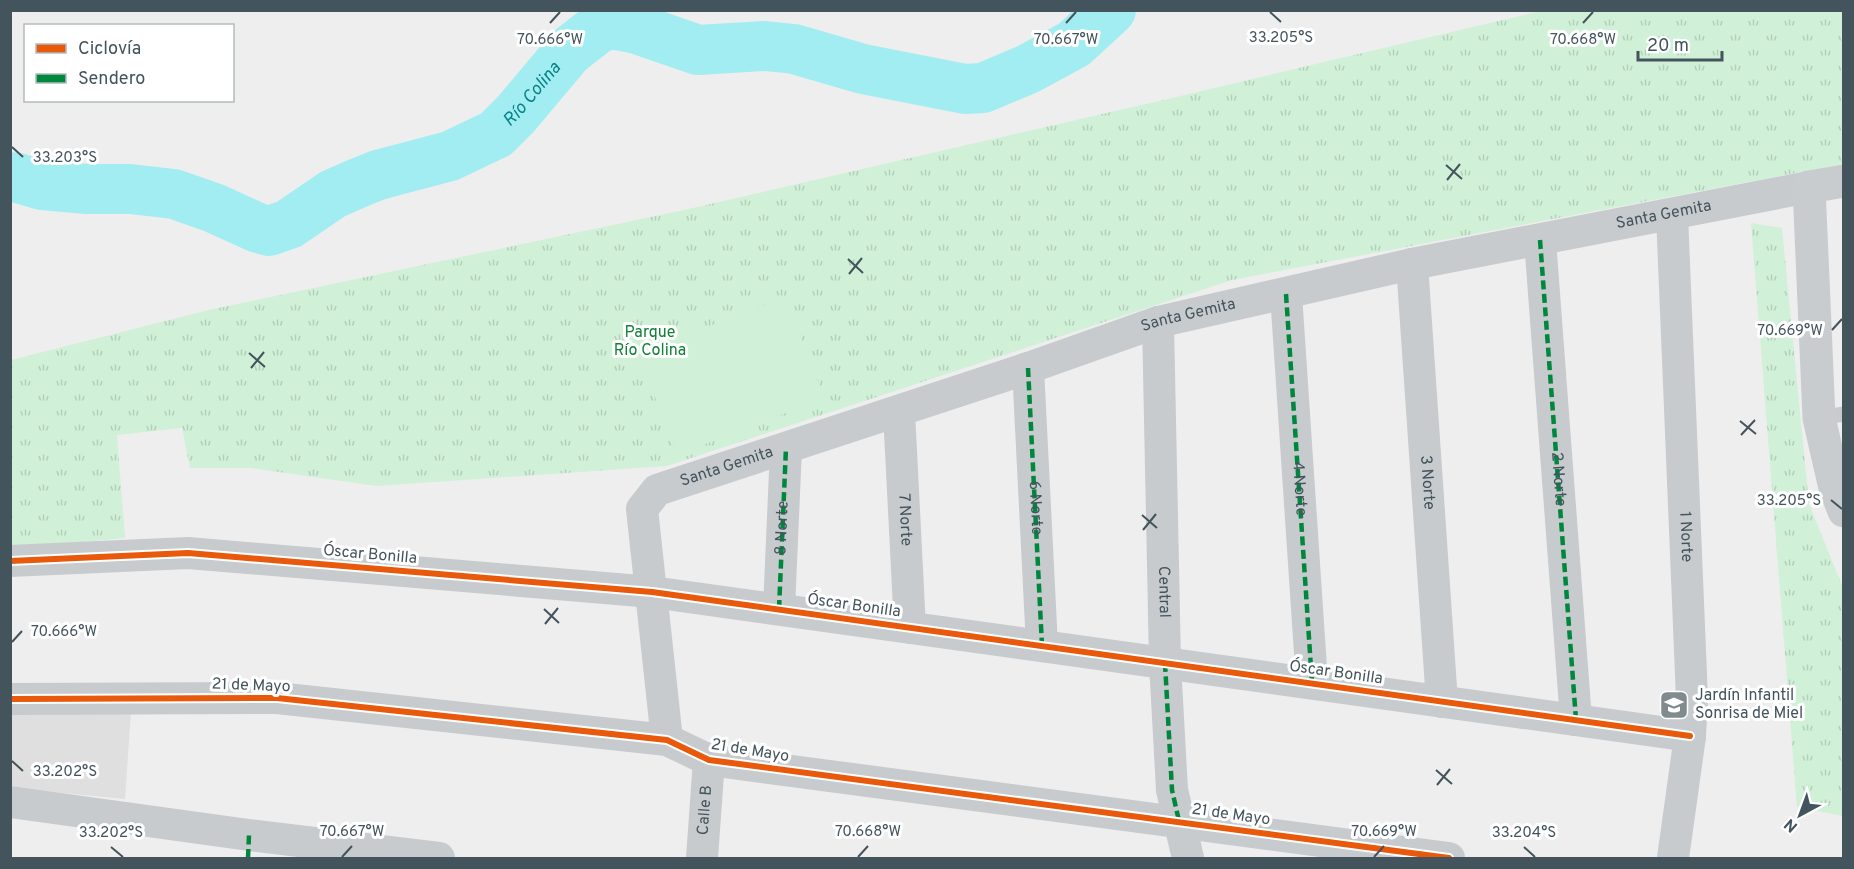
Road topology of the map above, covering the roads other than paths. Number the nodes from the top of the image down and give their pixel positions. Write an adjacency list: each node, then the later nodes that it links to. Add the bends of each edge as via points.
1 (1844, 181): 2 (main road, Santa Gemita)
2 (1809, 187): 3 (street, Santa Gemita); 10 (main road)
3 (1672, 215): 4 (street, Santa Gemita); 23 (street, 1 Norte, via 1692,699)
4 (1540, 240): 5 (street, Santa Gemita); 22 (street, 2 Norte)
5 (1412, 264): 6 (street, Santa Gemita); 21 (street, 3 Norte)
6 (1286, 294): 7 (street, Santa Gemita); 19 (street, 4 Norte)
7 (1158, 322): 8 (street, Santa Gemita); 18 (street, Central)
8 (1028, 368): 9 (street, Santa Gemita); 17 (street, 6 Norte)
9 (899, 412): 11 (street, Santa Gemita); 16 (street, 7 Norte)
10 (1831, 416): 12 (main road, via 1835,488)
11 (786, 448): 14 (street, Santa Gemita, via 657,490 642,509); 15 (street, 8 Norte)
12 (1844, 511)
13 (10, 561): 14 (street, Óscar Bonilla, via 188,554)
14 (652, 592): 15 (street, Óscar Bonilla); 24 (street, Santa Gemita)
15 (779, 609): 16 (street, Óscar Bonilla)
16 (910, 628): 17 (street, Óscar Bonilla)
17 (1042, 646): 18 (street, Óscar Bonilla)
18 (1164, 663): 19 (street, Óscar Bonilla); 27 (street, Central, via 1172,790)
19 (1312, 683): 21 (street, Óscar Bonilla)
20 (10, 699): 24 (street, 21 de Mayo, via 277,699)
21 (1442, 702): 22 (street, Óscar Bonilla)
22 (1576, 720): 23 (street, Óscar Bonilla)
23 (1690, 736): 33 (street, 1 Norte)
24 (667, 740): 25 (street, 21 de Mayo)
25 (709, 760): 27 (street, 21 de Mayo); 30 (street, Calle B)
26 (10, 802): 28 (street)
27 (1179, 821): 31 (street, Central); 32 (street, 21 de Mayo)
28 (248, 847): 29 (street)
29 (439, 858)
30 (702, 858)
31 (1188, 858)
32 (1449, 858)
33 (1673, 858)

